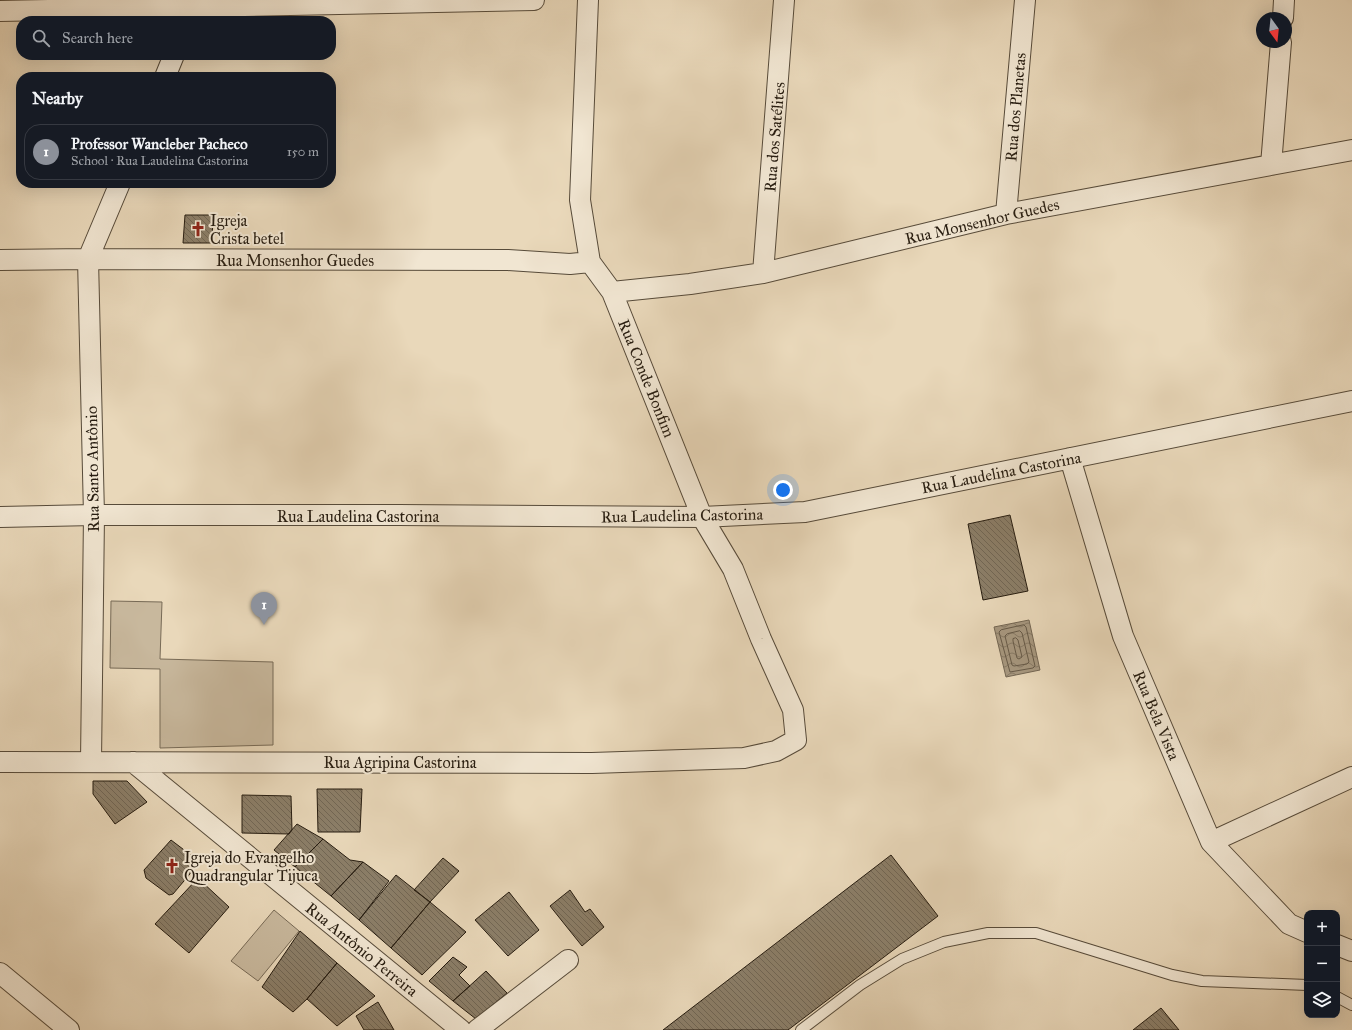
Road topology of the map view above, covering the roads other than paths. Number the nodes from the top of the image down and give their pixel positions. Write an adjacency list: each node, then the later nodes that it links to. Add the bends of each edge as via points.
1 (534, 0): 6 (street)
2 (588, 0): 18 (street, Rua Conde Bonfim, via 580,200)
3 (784, 0): 19 (street, Rua dos Satélites)
4 (1024, 0): 15 (street, Rua dos Planetas)
5 (1284, 0): 8 (street)
6 (194, 9): 7 (street)
7 (0, 11)
8 (1283, 12)
9 (1281, 48): 13 (street)
10 (172, 60): 11 (street)
11 (167, 72)
12 (1352, 150): 13 (street, Rua Monsenhor Guedes)
13 (1271, 165): 15 (street, Rua Monsenhor Guedes)
14 (118, 188): 16 (street, Rua Santo Antônio)
15 (1006, 214): 19 (street, Rua Monsenhor Guedes)
16 (88, 259): 17 (street, Rua Monsenhor Guedes); 18 (street, Rua Monsenhor Guedes, via 508,260 570,264); 23 (street, Rua Santo Antônio)
17 (0, 260)
18 (590, 262): 20 (street, Rua Conde Bonfim)
19 (762, 273): 20 (street, Rua Monsenhor Guedes)
20 (612, 292): 25 (street, Rua Conde Bonfim)
21 (1352, 401): 22 (street, Rua Laudelina Castorina)
22 (1070, 458): 25 (street, Rua Laudelina Castorina, via 805,512); 31 (street, Rua Bela Vista, via 1123,636)
23 (94, 515): 24 (street, Rua Laudelina Castorina); 25 (street, Rua Laudelina Castorina); 27 (street, Rua Santo Antônio)
24 (0, 517)
25 (702, 517): 26 (street, Rua Conde Bonfim, via 733,569 793,710)
26 (796, 740): 29 (street, Rua Agripina Castorina, via 776,751 744,758 592,763)
27 (91, 761): 28 (street, Rua Agripina Castorina); 29 (street, Rua Agripina Castorina)
28 (0, 762)
29 (133, 762): 39 (street, Rua Antônio Perreira)
30 (1352, 777): 31 (street)
31 (1211, 842): 32 (street, Rua Bela Vista, via 1289,924)
32 (1304, 931)
33 (568, 960): 40 (street)
34 (0, 972): 38 (street)
35 (1304, 985): 41 (lane, via 1202,981 1172,975 1036,933 988,933 944,942 902,959 860,985)
36 (1340, 999): 37 (lane)
37 (1352, 1005)
38 (69, 1030)
39 (461, 1030)
40 (477, 1030)
41 (801, 1030)

